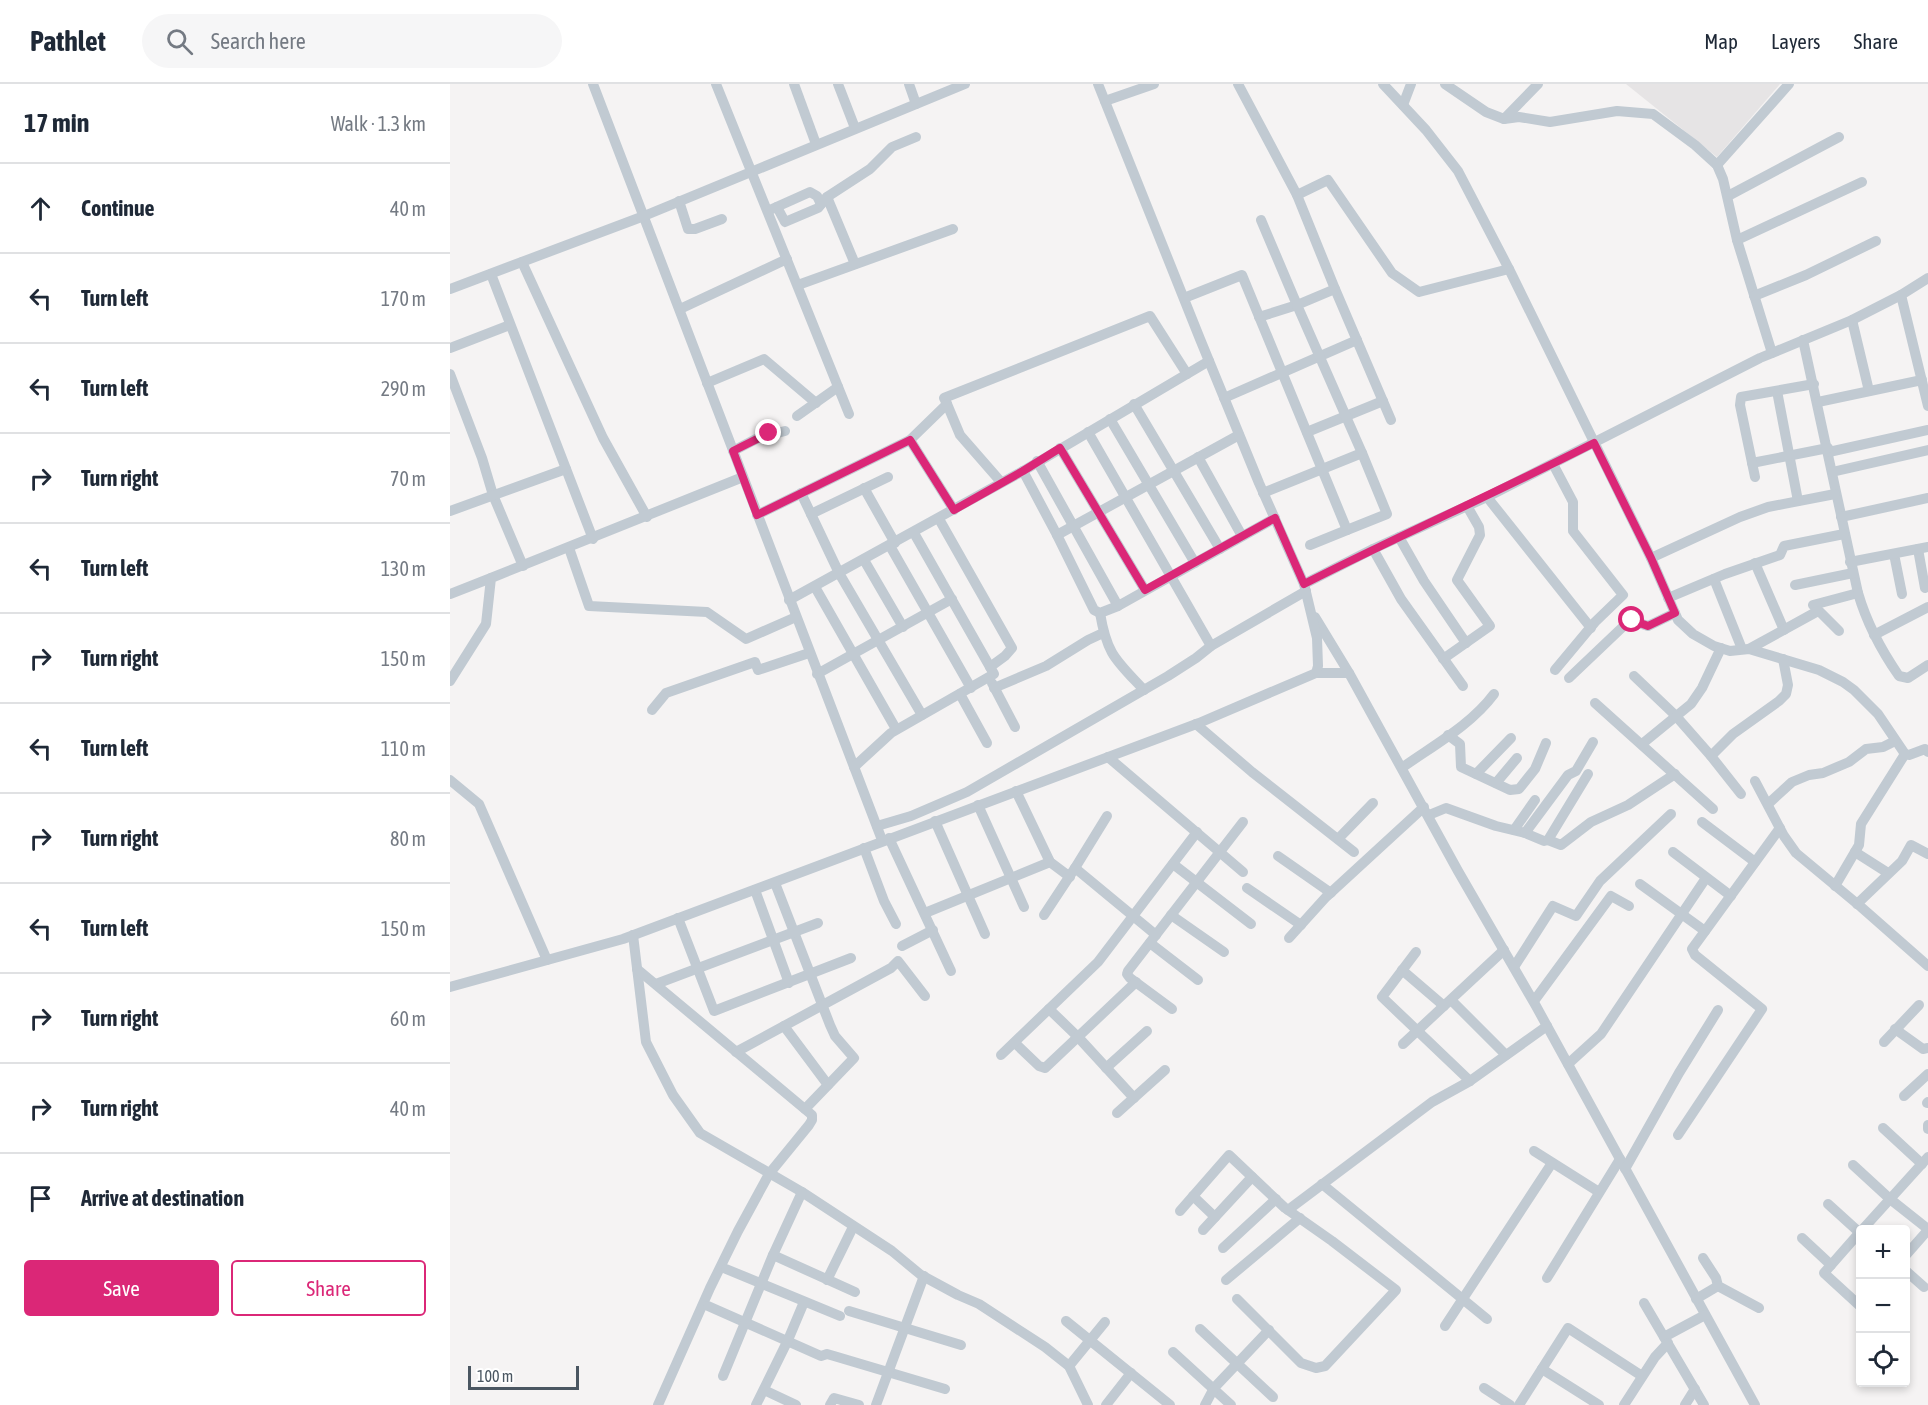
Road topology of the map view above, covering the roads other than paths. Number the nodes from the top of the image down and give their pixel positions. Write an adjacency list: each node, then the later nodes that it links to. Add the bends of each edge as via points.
1 (593, 84): 31 (street)
2 (716, 84): 24 (street)
3 (794, 84): 22 (street)
4 (838, 84): 19 (street)
5 (909, 84): 16 (street)
6 (964, 84): 16 (street)
7 (1098, 84): 15 (street)
8 (1154, 84): 15 (street)
9 (1238, 84): 26 (street)
10 (1383, 84): 17 (street)
11 (1411, 84): 17 (street)
12 (1445, 84): 18 (street, via 1486,112)
13 (1538, 84): 18 (street)
14 (1789, 84): 23 (street)
15 (1105, 101): 48 (street)
16 (916, 104): 19 (street)
17 (1403, 105): 40 (street, via 1458,171)
18 (1504, 119): 23 (street, via 1550,122 1617,111 1653,114)
19 (855, 128): 22 (street)
20 (1839, 136): 27 (street)
21 (916, 137): 29 (street, via 892,147 870,169)
22 (816, 144): 24 (street)
23 (1717, 165): 27 (street)
24 (750, 171): 28 (street); 30 (street)
25 (1862, 182): 35 (street)
26 (1297, 195): 40 (street, via 1328,180 1392,273 1419,292); 45 (street)
27 (1728, 195): 35 (street)
28 (679, 201): 31 (street); 32 (street, via 688,229)
29 (824, 201): 30 (street, via 810,192); 30 (street, via 788,222); 39 (street)
30 (772, 209): 37 (street)
31 (644, 216): 38 (street); 50 (street)
32 (722, 219)
33 (1261, 220): 49 (street)
34 (953, 229): 39 (street)
35 (1737, 240): 47 (street)
36 (1876, 241): 47 (street)
37 (787, 259): 43 (street); 50 (street)
38 (522, 262): 41 (street); 124 (street, via 603,438)
39 (855, 264): 43 (street)
40 (1509, 269): 88 (street)
41 (490, 274): 44 (street); 53 (street)
42 (1928, 278): 46 (street)
43 (798, 285): 66 (street)
44 (450, 289)
45 (1335, 289): 49 (street); 54 (street)
46 (1901, 295): 52 (street); 63 (street)
47 (1754, 296): 57 (street)
48 (1184, 298): 51 (street, via 1242,275); 59 (street)
49 (1297, 305): 51 (street); 58 (street)
50 (680, 309): 64 (street)
51 (1259, 317): 60 (street)
52 (1852, 320): 55 (street); 68 (street)
53 (510, 325): 56 (street); 99 (street)
54 (1357, 340): 58 (street); 71 (street)
55 (1803, 340): 57 (street); 65 (street)
56 (450, 348)
57 (1772, 352): 88 (street)
58 (1320, 356): 60 (street); 79 (street)
59 (1209, 361): 62 (street); 70 (street)
60 (1282, 373): 70 (street); 85 (street)
61 (450, 374): 113 (street)
62 (1187, 374): 74 (street, via 1150,316 944,398); 75 (street)
63 (1922, 380): 68 (street); 69 (street)
64 (707, 383): 73 (street, via 764,359); 92 (street)
65 (1814, 384): 67 (street); 72 (street)
66 (838, 387): 73 (street); 77 (street)
67 (1777, 391): 94 (street); 97 (street, via 1739,400)
68 (1869, 391): 72 (street)
69 (1927, 393): 76 (street)
70 (1224, 398): 86 (street)
71 (1383, 401): 79 (street); 81 (street)
72 (1818, 402): 90 (street)
73 (816, 403): 78 (street)
74 (947, 404): 87 (street); 107 (street, via 960,435)
75 (1134, 405): 80 (street); 102 (street)
76 (1928, 406)
77 (849, 414)
78 (797, 416)
79 (1346, 416): 85 (street); 93 (street)
80 (1110, 419): 84 (street); 108 (street)
81 (1391, 420)
82 (1928, 430): 90 (street)
83 (785, 431): 92 (street, via 758,438)
84 (1088, 432): 89 (street); 114 (street)
85 (1307, 432): 100 (street)
86 (1239, 435): 95 (street); 111 (street)
87 (910, 440): 110 (street); 119 (street)
88 (1594, 443): 98 (street); 143 (street)
89 (1060, 448): 96 (street); 121 (street)
90 (1828, 450): 94 (street); 103 (street)
91 (1928, 450): 103 (street)
92 (733, 451): 104 (street)
93 (1362, 453): 100 (street); 129 (street, via 1387,514)
94 (1789, 456): 97 (street); 117 (street)
95 (1198, 457): 102 (street); 133 (street)
96 (1037, 462): 101 (street); 128 (street)
97 (1752, 463): 106 (street)
98 (1553, 464): 115 (street); 173 (street, via 1573,502 1573,531 1623,595)
99 (566, 469): 113 (street); 135 (street)
100 (1322, 469): 111 (street); 129 (street)
101 (1023, 471): 107 (street); 132 (street)
102 (1174, 471): 108 (street); 140 (street)
103 (1832, 472): 112 (street)
104 (743, 477): 123 (street); 124 (street)
105 (888, 477): 109 (street)
106 (1755, 477)
107 (1001, 482): 119 (street)
108 (1149, 484): 114 (street); 145 (street)
109 (864, 488): 122 (street); 136 (street)
110 (801, 493): 122 (street); 123 (street)
111 (1263, 493): 126 (street)
112 (1835, 494): 117 (street); 125 (street)
113 (493, 495): 120 (street); 147 (street)
114 (1126, 497): 121 (street); 150 (street)
115 (1487, 497): 118 (street); 173 (street)
116 (1928, 498): 125 (street)
117 (1798, 501): 143 (street, via 1740,517)
118 (1467, 506): 134 (street); 179 (street, via 1480,535 1457,580 1490,623)
119 (954, 510): 127 (street)
120 (450, 511)
121 (1098, 512): 128 (street); 157 (street)
122 (811, 514): 149 (street)
123 (757, 515): 162 (street)
124 (647, 517): 135 (street)
125 (1840, 517): 131 (street)
126 (1275, 518): 133 (street); 155 (street)
127 (939, 519): 130 (street); 189 (street, via 1012,648)
128 (1074, 526): 132 (street); 164 (street)
129 (1347, 530): 137 (street)
130 (914, 532): 136 (street); 163 (street)
131 (1844, 534): 146 (street, via 1784,546 1780,555); 148 (street)
132 (1057, 535): 169 (street, via 1094,610)
133 (1242, 536): 140 (street)
134 (1399, 537): 141 (street); 179 (street)
135 (593, 538): 138 (street)
136 (893, 544): 144 (street); 168 (street)
137 (1311, 545)
138 (569, 548): 147 (street); 171 (street, via 589,606 708,612 746,639)
139 (1923, 548): 142 (street); 156 (street)
140 (1220, 549): 145 (street)
141 (1373, 549): 155 (street); 185 (street, via 1401,599)
142 (1893, 554): 148 (street); 160 (street)
143 (1651, 558): 161 (street)
144 (864, 560): 149 (street); 172 (street)
145 (1195, 563): 150 (street)
146 (1755, 564): 152 (street); 174 (street)
147 (523, 566): 151 (street)
148 (1852, 567): 153 (street); 159 (street)
149 (839, 573): 154 (street); 178 (street)
150 (1171, 576): 157 (street); 180 (street)
151 (491, 578): 158 (street); 195 (street, via 486,624)
152 (1714, 579): 161 (street); 182 (street)
153 (1795, 585)
154 (815, 587): 162 (street); 184 (street)
155 (1305, 588): 166 (street); 180 (street)
156 (1925, 588)
157 (1145, 590): 164 (street)
158 (451, 591)
159 (1858, 593): 167 (street, via 1813,605); 177 (street)
160 (1902, 594)
161 (1668, 598): 170 (street)
162 (789, 600): 171 (street)
163 (952, 600): 168 (street); 189 (street)
164 (1118, 606): 169 (street)
165 (1928, 607): 177 (street)
166 (1311, 610): 190 (street, via 1317,638); 191 (street)
167 (1818, 611): 174 (street); 175 (street)
168 (928, 613): 172 (street); 197 (street)
169 (1100, 613): 176 (street)
170 (1675, 613): 181 (street, via 1693,634); 194 (street, via 1648,626 1630,620)
171 (796, 617): 183 (street)
172 (903, 627): 178 (street)
173 (1591, 628): 188 (street)
174 (1784, 630): 182 (street)
175 (1839, 631)
176 (1103, 633): 198 (street, via 1046,666); 199 (street, via 1114,657)
177 (1874, 635): 187 (street, via 1899,676 1908,678)
178 (878, 641): 184 (street); 204 (street)
179 (1466, 642): 185 (street)
180 (1211, 645): 199 (street)
181 (1721, 648): 182 (street); 205 (street, via 1702,688 1691,704)
182 (1746, 649): 186 (street)
183 (809, 653): 192 (street); 203 (street, via 758,669 755,662 666,693)
184 (853, 654): 192 (street); 208 (street)
185 (1443, 659): 196 (street)
186 (1783, 659): 211 (street, via 1819,670 1854,690 1878,714); 218 (street, via 1786,694)
187 (1928, 665)
188 (1555, 670)
189 (989, 672): 197 (street); 198 (street)
190 (1316, 673): 191 (street); 206 (street)
191 (1349, 673): 222 (street)
192 (817, 674): 221 (street)
193 (1634, 676): 205 (street)
194 (1569, 678)
195 (450, 681)
196 (1463, 686)
197 (971, 688): 201 (street)
198 (994, 688): 207 (street)
199 (1144, 690): 242 (street, via 967,792)
200 (1494, 693): 209 (street, via 1473,717)
201 (960, 694): 204 (street); 213 (street)
202 (1595, 703): 215 (street)
203 (652, 710)
204 (922, 715): 208 (street)
205 (1675, 715): 215 (street); 218 (street)
206 (1196, 724): 219 (street); 248 (street)
207 (1015, 727)
208 (896, 729): 221 (street)
209 (1448, 735): 222 (street); 223 (street, via 1460,744 1461,767)
210 (1511, 738): 223 (street)
211 (1895, 741): 217 (street); 233 (street, via 1866,749 1849,762 1792,782)
212 (1593, 742): 246 (street, via 1576,771 1566,778)
213 (987, 743)
214 (1546, 743): 228 (street, via 1535,769 1519,789 1510,790)
215 (1642, 744): 225 (street)
216 (1928, 752): 217 (street, via 1925,749)
217 (1905, 754): 254 (street, via 1861,824)
218 (1711, 756): 230 (street)
219 (1108, 757): 229 (street); 245 (street)
220 (1517, 758): 228 (street)
221 (854, 767): 242 (street)
222 (1403, 767): 236 (street)
223 (1476, 774): 228 (street)
224 (1588, 774): 249 (street)
225 (1675, 774): 235 (street); 249 (street, via 1628,805 1591,822 1561,845)
226 (450, 780): 300 (street, via 479,804)
227 (1755, 781): 233 (street)
228 (1496, 783)
229 (1016, 791): 234 (street); 257 (street)
230 (1741, 794)
231 (1534, 800): 244 (street)
232 (1373, 803): 248 (street)
233 (1768, 804): 243 (street)
234 (978, 805): 239 (street); 263 (street)
235 (1713, 809)
236 (1427, 811): 244 (street, via 1446,808); 271 (street); 296 (street)
237 (1671, 814): 303 (street, via 1600,881 1576,916 1553,906)
238 (1107, 816): 261 (street)
239 (935, 821): 247 (street); 272 (street)
240 (1243, 822): 251 (street)
241 (1702, 822): 258 (street)
242 (877, 826): 247 (street)
243 (1780, 828): 258 (street); 268 (street, via 1796,853)
244 (1514, 830): 246 (street)
245 (1197, 832): 251 (street); 259 (street)
246 (1526, 833): 249 (street)
247 (886, 839): 250 (street); 277 (street)
248 (1338, 839): 252 (street)
249 (1548, 840)
250 (864, 848): 266 (street); 284 (street)
251 (1219, 850): 260 (street); 265 (street)
252 (1354, 852)
253 (1674, 852): 264 (street)
254 (1855, 852): 262 (street); 268 (street)
255 (1928, 854): 262 (street, via 1911,845 1902,861)
256 (1278, 856): 271 (street)
257 (1050, 862): 261 (street); 263 (street)
258 (1755, 862): 273 (street)
259 (1173, 864): 265 (street); 282 (street)
260 (1243, 872)
261 (1072, 873): 279 (street); 282 (street)
262 (1888, 873): 274 (street)
263 (1011, 878): 272 (street); 276 (street)
264 (1706, 878): 273 (street); 278 (street)
265 (1196, 882): 280 (street); 285 (street)
266 (775, 883): 270 (street); 289 (street)
267 (1640, 884): 278 (street)
268 (1835, 886): 274 (street)
269 (1247, 888): 286 (street)
270 (755, 890): 281 (street); 294 (street)
271 (1331, 893): 286 (street)
272 (968, 896): 277 (street); 290 (street)
273 (1731, 896): 288 (street)
274 (1857, 904): 301 (street)
275 (1629, 906): 314 (street, via 1611,896)
276 (1024, 907)
277 (925, 913): 287 (street)
278 (1680, 914): 288 (street); 334 (street, via 1601,1034)
279 (1044, 915)
280 (1171, 915): 293 (street); 297 (street)
281 (678, 918): 291 (street); 302 (street)
282 (1133, 918): 293 (street); 318 (street, via 1098,962)
283 (818, 923): 289 (street)
284 (896, 924)
285 (1251, 924)
286 (1301, 925): 292 (street)
287 (933, 930): 295 (street); 306 (street)
288 (1705, 931): 345 (street, via 1692,949 1695,955 1762,1009)
289 (794, 932): 294 (street); 307 (street)
290 (985, 934)
291 (633, 935): 300 (street); 304 (street)
292 (1289, 938)
293 (1153, 939): 308 (street); 309 (street, via 1128,971)
294 (773, 940): 302 (street); 310 (street)
295 (902, 946)
296 (1504, 950): 303 (street); 315 (street)
297 (1224, 952)
298 (1416, 952): 305 (street)
299 (851, 958): 307 (street)
300 (547, 960): 312 (street)
301 (1928, 966)
302 (698, 967): 310 (street, via 714,1011); 311 (street)
303 (1514, 968): 314 (street)
304 (637, 969): 311 (street); 352 (street, via 646,1042 673,1095 700,1133)
305 (1402, 970): 315 (street); 324 (street, via 1382,997)
306 (951, 971)
307 (810, 974): 310 (street); 317 (street)
308 (1198, 980)
309 (1136, 982): 319 (street); 326 (street)
310 (789, 983)
311 (656, 984): 331 (street)
312 (450, 987)
313 (926, 996): 317 (street, via 898,962)
314 (1534, 1001): 322 (street)
315 (1448, 1003): 324 (street); 333 (street)
316 (1919, 1005): 323 (street)
317 (823, 1006): 321 (street); 339 (street, via 835,1036 854,1058)
318 (1049, 1009): 326 (street); 328 (street)
319 (1172, 1009)
320 (1718, 1010): 351 (street)
321 (784, 1026): 331 (street); 339 (street)
322 (1547, 1026): 333 (street); 334 (street)
323 (1895, 1029): 327 (street); 330 (street, via 1923,1049)
324 (1418, 1030): 329 (street); 338 (street)
325 (1147, 1031): 335 (street)
326 (1078, 1037): 328 (street, via 1045,1068); 335 (street)
327 (1884, 1042)
328 (1015, 1043): 332 (street)
329 (1403, 1044)
330 (1928, 1048)
331 (736, 1052): 342 (street)
332 (1001, 1055)
333 (1506, 1055): 338 (street)
334 (1568, 1064): 347 (street)
335 (1106, 1068): 341 (street)
336 (1165, 1070): 341 (street)
337 (1928, 1074): 340 (street)
338 (1470, 1081): 354 (street, via 1432,1102)
339 (828, 1085): 342 (street)
340 (1904, 1096)
341 (1134, 1098): 343 (street)
342 (805, 1109): 352 (street, via 812,1120)
343 (1117, 1113)
344 (1883, 1128): 348 (street)
345 (1678, 1135)
346 (1534, 1151): 349 (street)
347 (1620, 1159): 351 (street); 356 (street)
348 (1925, 1160): 359 (street)
349 (1552, 1163): 356 (street); 389 (street)
350 (1853, 1165): 359 (street)
351 (1625, 1169): 388 (street)
352 (769, 1174): 355 (street); 424 (street, via 725,1255)
353 (1252, 1177): 357 (street, via 1228,1155); 358 (street); 363 (street)
354 (1322, 1184): 361 (street); 389 (street)
355 (802, 1192): 366 (street); 374 (street)
356 (1599, 1192): 380 (street)
357 (1193, 1196): 362 (street); 363 (street)
358 (1276, 1199): 361 (street); 372 (street)
359 (1890, 1199): 365 (street); 368 (street)
360 (1828, 1204): 367 (street)
361 (1288, 1210): 364 (street)
362 (1180, 1211)
363 (1215, 1217): 369 (street)
364 (1300, 1218): 382 (street); 403 (street, via 1396,1290 1321,1368 1302,1363)
365 (1866, 1225)
366 (854, 1227): 379 (street); 381 (street)
367 (1856, 1227)
368 (1928, 1229): 373 (street)
369 (1203, 1230)
370 (1856, 1237): 376 (street)
371 (1802, 1238): 376 (street)
372 (1223, 1248)
373 (1910, 1249)
374 (773, 1255): 381 (street); 383 (street)
375 (1703, 1258): 384 (street)
376 (1831, 1265): 391 (street, via 1824,1273)
377 (726, 1269): 383 (street)
378 (1910, 1275): 385 (street)
379 (924, 1276): 401 (street); 410 (street, via 979,1304)
380 (1547, 1278)
381 (827, 1280): 386 (street)
382 (1226, 1280)
383 (760, 1284): 390 (street); 397 (street)
384 (1718, 1286): 388 (street); 394 (street)
385 (1924, 1287)
386 (855, 1292)
387 (1237, 1299): 403 (street)
388 (1696, 1299): 395 (street)
389 (1464, 1300): 396 (street); 400 (street)
390 (804, 1302): 401 (street); 404 (street)
391 (1856, 1302)
392 (1644, 1303): 406 (street)
393 (708, 1306): 397 (street)
394 (1759, 1308)
395 (1706, 1317): 406 (street); 440 (street)
396 (1487, 1318)
397 (745, 1321): 404 (street); 414 (street)
398 (1066, 1321): 405 (street)
399 (1105, 1322): 405 (street)
400 (1445, 1326)
401 (905, 1329): 407 (street); 412 (street)
402 (1200, 1329): 409 (street)
403 (1269, 1330): 409 (street)
404 (788, 1340): 412 (street, via 821,1356 827,1354); 420 (street)
405 (1090, 1340): 410 (street); 413 (street)
406 (1666, 1340): 415 (street); 419 (street)
407 (961, 1345)
408 (1173, 1352): 416 (street)
409 (1238, 1362): 416 (street); 421 (street)
410 (1068, 1365): 430 (street)
411 (1542, 1369): 415 (street, via 1568,1328); 435 (street); 436 (street)
412 (890, 1372): 418 (street); 429 (street)
413 (1131, 1373): 423 (street); 431 (street)
414 (723, 1376)
415 (1642, 1376): 437 (street)
416 (1214, 1388): 432 (street); 433 (street)
417 (1484, 1388): 422 (street)
418 (945, 1389)
419 (1695, 1389): 438 (street); 439 (street)
420 (764, 1390): 425 (street); 426 (street)
421 (1273, 1397)
422 (1497, 1401): 434 (street)
423 (1166, 1403)
424 (658, 1405)
425 (756, 1405)
426 (796, 1405)
427 (830, 1405): 428 (street, via 834,1398)
428 (859, 1405)
429 (876, 1405)
430 (1088, 1405)
431 (1106, 1405)
432 (1205, 1405)
433 (1231, 1405)
434 (1510, 1405)
435 (1519, 1405)
436 (1599, 1405)
437 (1624, 1405)
438 (1685, 1405)
439 (1704, 1405)
440 (1755, 1405)

